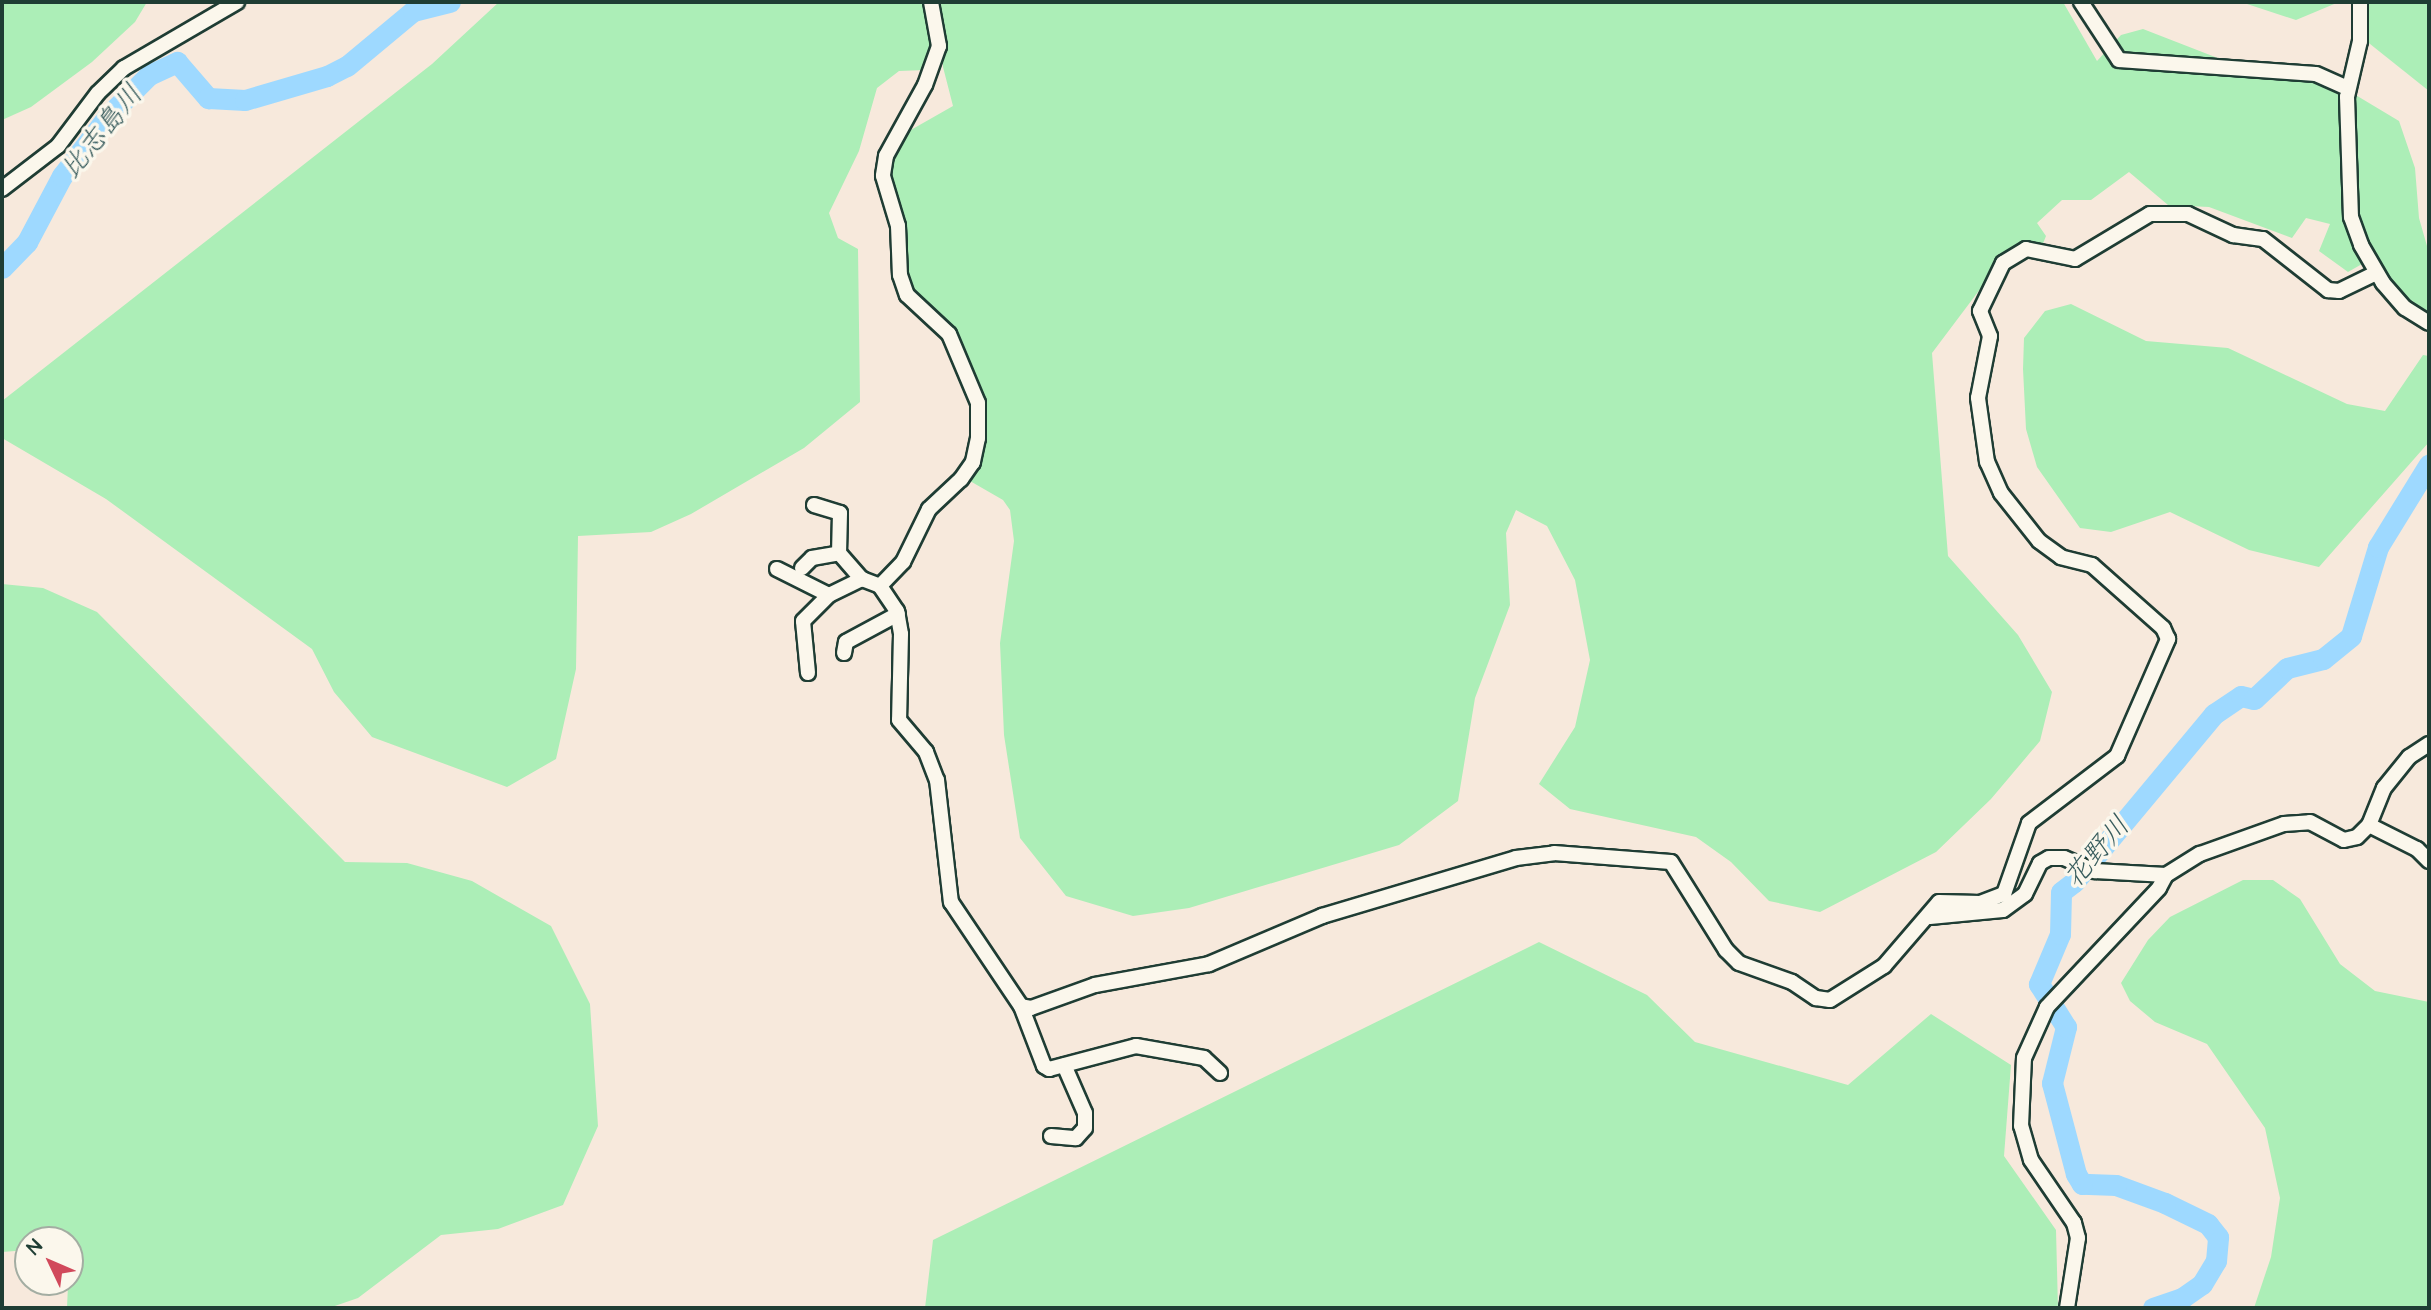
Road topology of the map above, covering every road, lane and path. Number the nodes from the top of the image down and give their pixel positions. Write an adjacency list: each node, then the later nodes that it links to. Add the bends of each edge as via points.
1 (237, 2): 6 (street, via 124,68 98,93 58,146)
2 (931, 2): 14 (street, via 939,47 925,85 886,156 883,176 898,226 907,295 949,334 978,403 978,438 973,462 929,509 903,562)
3 (2081, 2): 5 (street, via 2119,60 2316,74)
4 (2360, 2): 5 (street, via 2360,41)
5 (2348, 88): 7 (street, via 2351,217)
6 (2, 189)
7 (2376, 273): 8 (street, via 2405,307); 23 (street, via 2339,291 2328,290 2263,239 2226,233 2189,214 2150,214 2074,259 2025,249 2003,262 1980,311 1991,347 1980,381 1979,409 1987,462 1996,483 2018,518 2049,551 2092,565 2163,628 2168,639 2118,756 2029,823 2004,894 1980,903 1940,902)
8 (2429, 323)
9 (814, 505): 10 (street, via 839,513 843,527 837,542)
10 (839, 553): 11 (street, via 812,558); 13 (street)
11 (802, 568)
12 (777, 569): 15 (street)
13 (862, 579): 14 (street); 15 (street)
14 (880, 586): 16 (street)
15 (830, 595): 18 (street, via 803,621)
16 (898, 614): 17 (street, via 846,642); 24 (street, via 899,720 926,752 937,780 951,902)
17 (844, 653)
18 (808, 673)
19 (2429, 744): 20 (street, via 2409,757 2384,788)
20 (2369, 825): 21 (street, via 2417,849); 22 (street, via 2357,837 2344,840 2310,822 2284,824 2200,854)
21 (2429, 861)
22 (2166, 875): 23 (street, via 2095,871 2058,858 2040,863 2025,894 2003,910); 28 (street, via 2159,888 2047,1007 2024,1058 2021,1126 2031,1160 2074,1223 2078,1238)
23 (1930, 917): 24 (street, via 1884,966 1830,1000 1816,998 1792,982 1739,963 1726,950 1671,862 1535,854 1322,916 1234,957 1095,985 1031,1008)
24 (1021, 1006): 25 (street, via 1044,1066)
25 (1064, 1065): 26 (street, via 1136,1046 1204,1058); 27 (street, via 1085,1113 1085,1128 1076,1138)
26 (1220, 1073)
27 (1051, 1136)
28 (2067, 1308)

